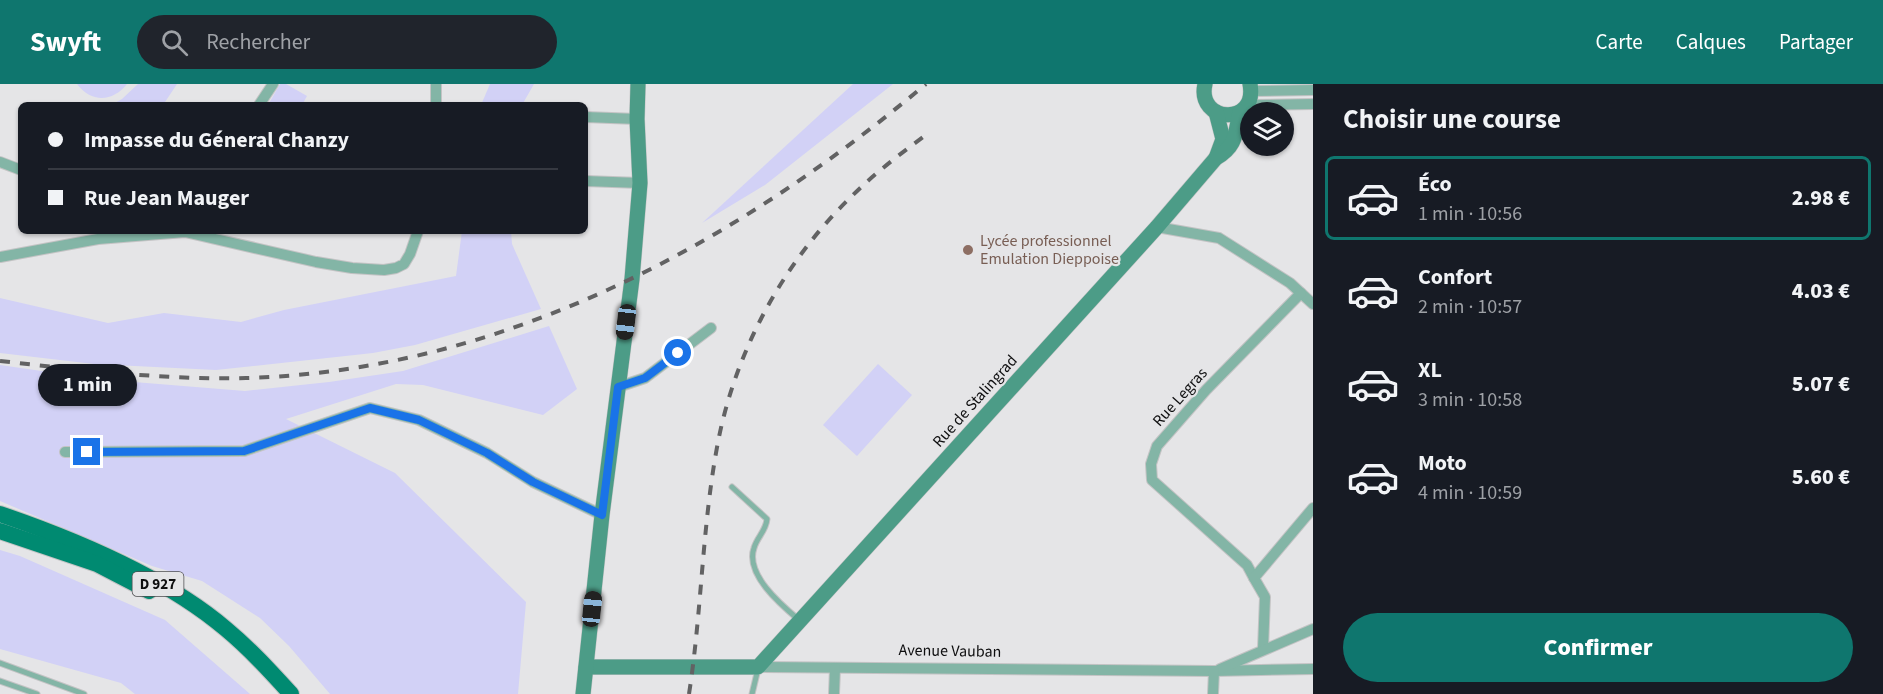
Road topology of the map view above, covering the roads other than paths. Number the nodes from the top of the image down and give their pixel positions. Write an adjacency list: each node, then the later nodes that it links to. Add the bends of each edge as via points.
1 (273, 84): 7 (street)
2 (436, 84): 8 (street)
3 (638, 84): 12 (street)
4 (1205, 84): 10 (street, via 1204,98)
5 (1313, 90): 6 (street)
6 (1247, 98): 9 (street); 10 (street, via 1227,115); 13 (street, Rue de Stalingrad, via 1232,146)
7 (261, 102)
8 (436, 102)
9 (1313, 104)
10 (1216, 112): 13 (street, via 1223,139)
11 (588, 117): 12 (street)
12 (637, 119): 17 (street)
13 (1216, 158): 18 (street, Rue de Stalingrad)
14 (0, 162): 15 (street)
15 (18, 169)
16 (588, 181): 17 (street)
17 (640, 183): 26 (street)
18 (1157, 227): 23 (street, via 1220,238); 34 (street, Rue de Stalingrad)
19 (160, 234): 22 (street, via 98,239)
20 (194, 234): 21 (street, via 316,262 384,270 404,264)
21 (417, 234)
22 (0, 257)
23 (1301, 293): 24 (street); 33 (street, Rue Legras, via 1206,390 1157,446 1151,464 1152,480 1247,565)
24 (1313, 304)
25 (711, 328): 26 (street, via 645,378)
26 (618, 387): 31 (street)
27 (65, 452): 31 (street, via 244,451 370,408 419,420)
28 (732, 487): 34 (lane, via 766,519 753,550 751,564 756,575)
29 (1313, 508): 33 (street)
30 (0, 514): 47 (main road, D 927, via 83,546 185,600 225,628)
31 (602, 515): 39 (street)
32 (0, 531): 46 (main road, D 927, via 96,564 162,597 214,633)
33 (1254, 578): 36 (street, Rue Legras, via 1265,597)
34 (800, 621): 38 (street, Rue de Stalingrad)
35 (1313, 629): 36 (street)
36 (1263, 649): 42 (street)
37 (0, 663): 45 (lane)
38 (758, 667): 39 (street, Avenue Vauban); 40 (street, Avenue Vauban); 49 (lane)
39 (586, 668): 48 (street)
40 (836, 668): 42 (street, Avenue Vauban); 50 (street)
41 (1313, 669): 42 (street, Avenue Vauban)
42 (1214, 671): 51 (street)
43 (0, 681): 44 (lane)
44 (37, 694)
45 (82, 694)
46 (278, 694)
47 (291, 694)
48 (583, 694)
49 (752, 694)
50 (834, 694)
51 (1213, 694)

